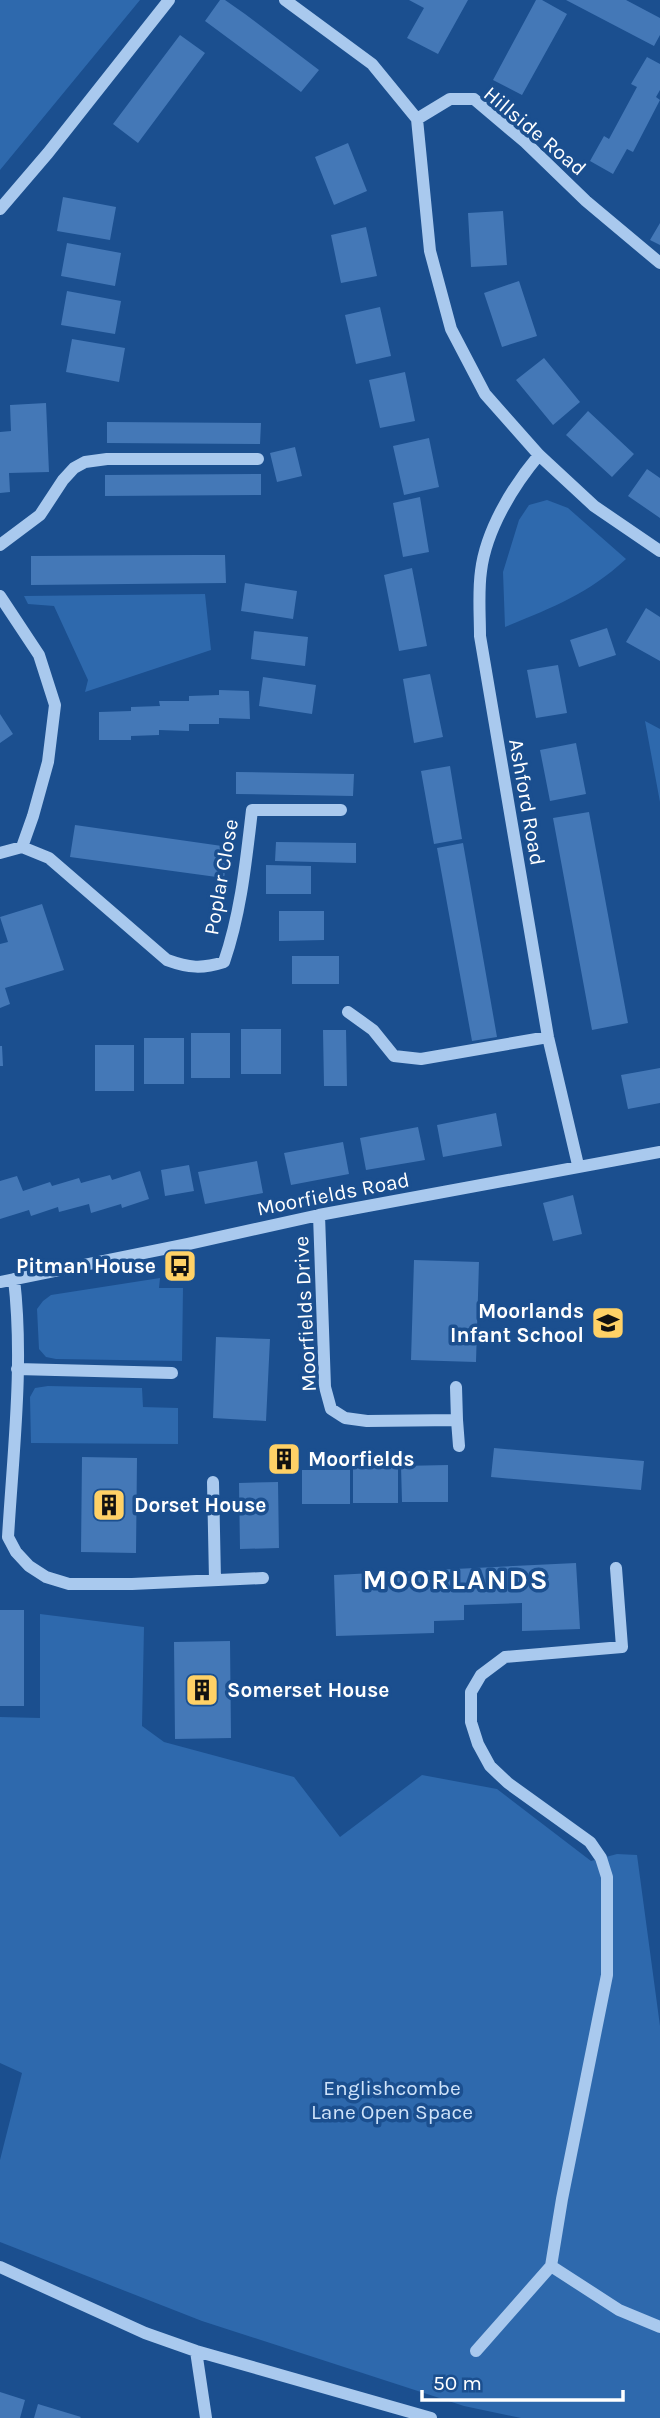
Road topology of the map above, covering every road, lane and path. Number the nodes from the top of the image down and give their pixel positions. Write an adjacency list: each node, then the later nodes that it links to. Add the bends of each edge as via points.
1 (169, 0): 4 (street)
2 (285, 0): 3 (street, via 372,64)
3 (417, 119): 5 (street, Hillside Road, via 450,99 474,99); 6 (street, via 430,251 451,329 485,394)
4 (0, 209)
5 (660, 263)
6 (538, 455): 9 (street, via 594,506); 15 (street, Ashford Road, via 494,525 481,569 480,636)
7 (258, 458): 8 (street, via 85,462 63,480 40,516)
8 (0, 545)
9 (660, 551)
10 (0, 596): 12 (street, via 39,655 55,705 48,762)
11 (341, 810): 12 (street, Poplar Close, via 252,810 233,934 223,962 204,968 187,968 167,960 49,858)
12 (22, 846): 13 (street)
13 (0, 853)
14 (348, 1012): 15 (street, via 373,1030 394,1056 421,1059)
15 (548, 1037): 17 (street, Ashford Road)
16 (660, 1152): 17 (street, Moorfields Road)
17 (578, 1165): 18 (street, Moorfields Road)
18 (319, 1215): 19 (street, Moorfields Road); 24 (street, Moorfields Drive, via 325,1387 331,1409 345,1418 367,1421)
19 (14, 1279): 20 (street, Moorfields Road); 21 (street, via 19,1316)
20 (0, 1282)
21 (17, 1369): 22 (street); 27 (street)
22 (172, 1373)
23 (456, 1387): 24 (street)
24 (457, 1420): 25 (street)
25 (458, 1446)
26 (213, 1482): 30 (street)
27 (4, 1539): 30 (street, via 29,1566 69,1584)
28 (616, 1568): 31 (street, via 622,1647 505,1657 481,1675 471,1692 471,1723 490,1766 590,1842 607,1877 607,1975)
29 (263, 1578): 30 (street)
30 (215, 1580)
31 (551, 2266): 33 (street, via 619,2310); 35 (street)
32 (0, 2267): 34 (street, via 145,2333)
33 (660, 2327)
34 (196, 2351): 36 (street); 37 (street)
35 (476, 2351)
36 (206, 2418)
37 (431, 2418)

